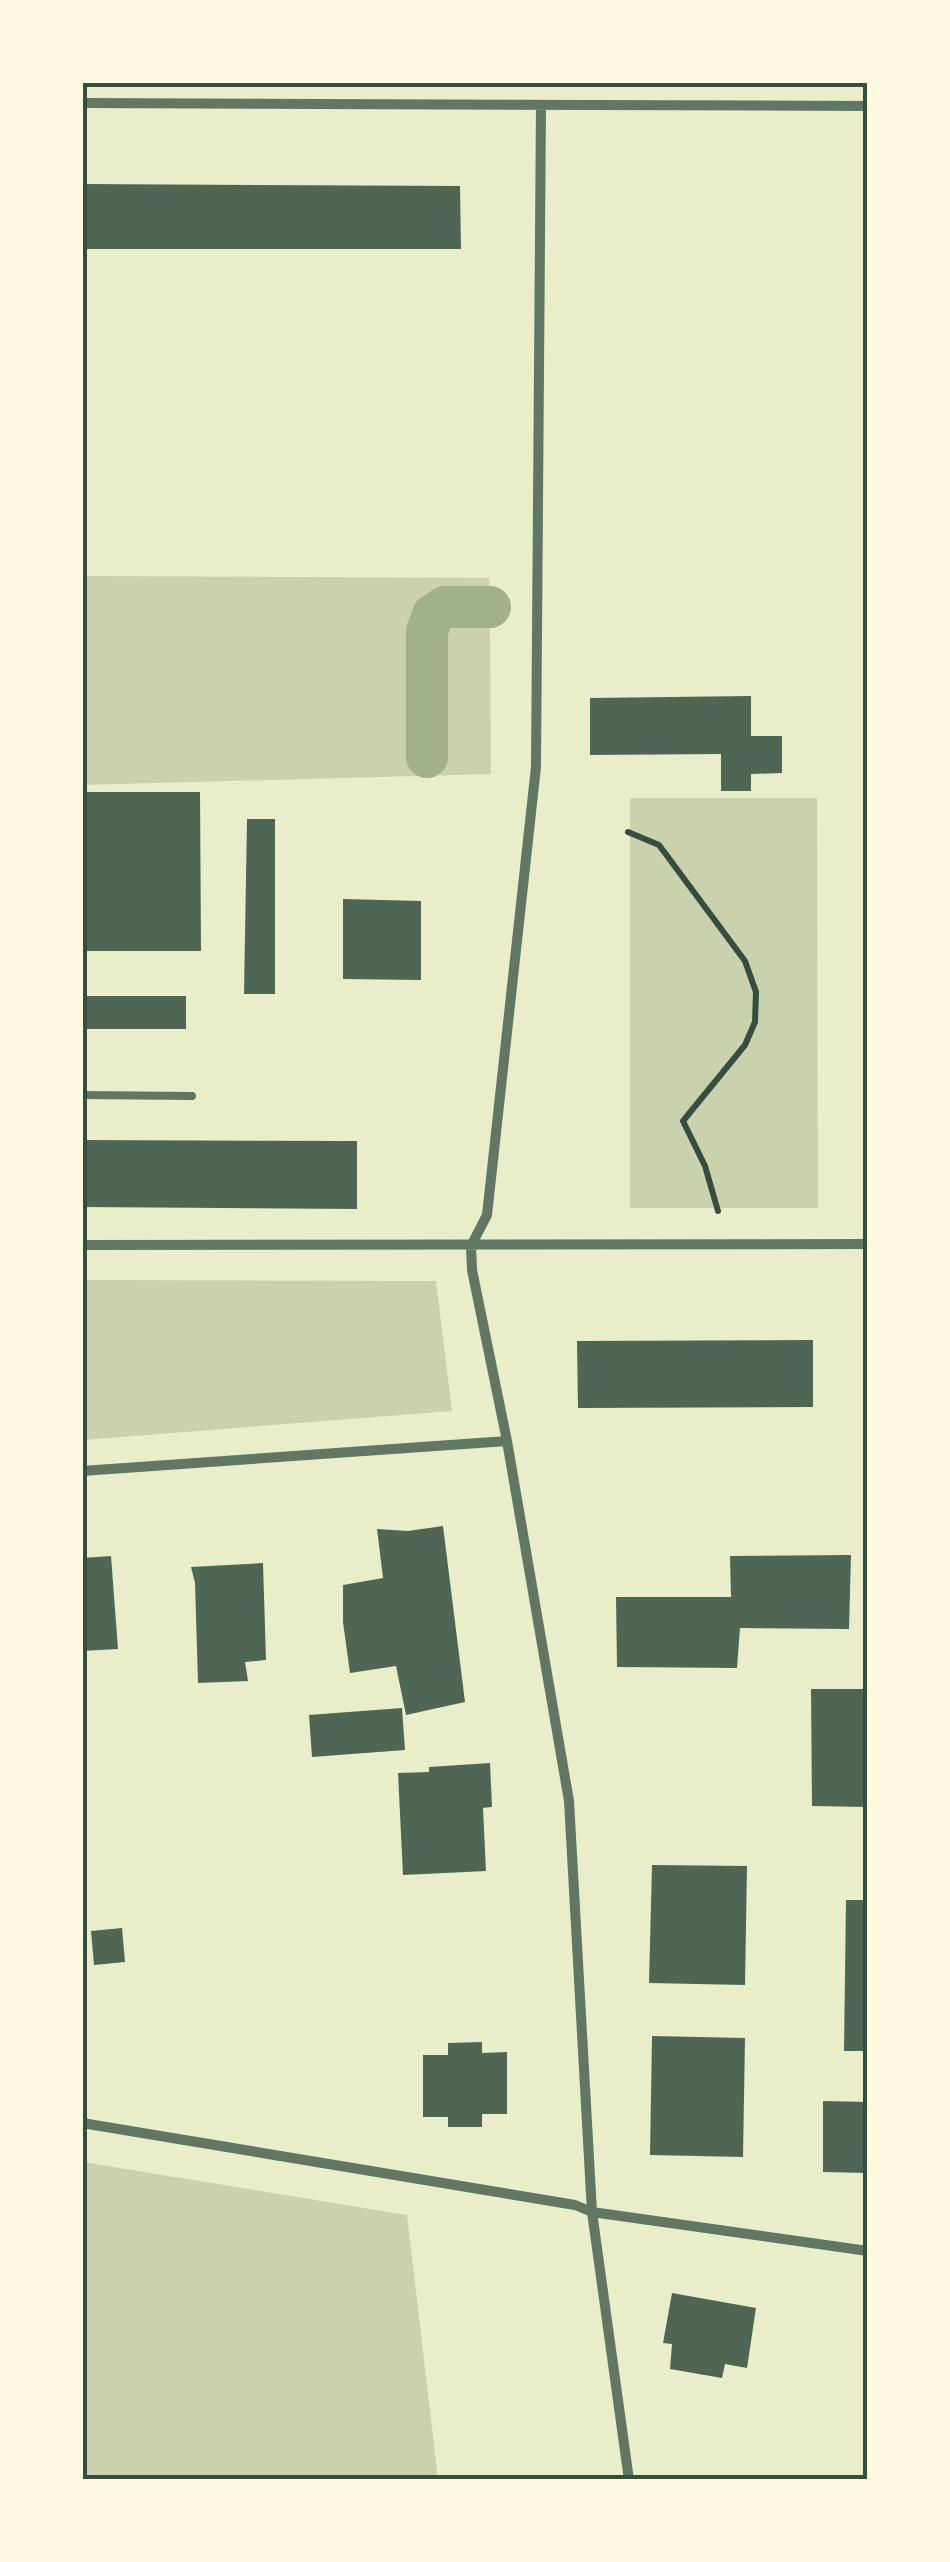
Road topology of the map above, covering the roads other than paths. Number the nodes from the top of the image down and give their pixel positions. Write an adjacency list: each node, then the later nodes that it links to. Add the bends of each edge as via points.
1 (82, 103): 2 (street)
2 (541, 105): 3 (street); 8 (street, via 536,767 487,1216)
3 (868, 106)
4 (82, 1095): 5 (lane)
5 (192, 1096)
6 (868, 1244): 8 (street)
7 (82, 1245): 8 (street)
8 (471, 1246): 9 (street)
9 (507, 1441): 10 (street); 12 (street, via 569,1801)
10 (82, 1471)
11 (82, 2123): 12 (street)
12 (592, 2212): 13 (street); 14 (street)
13 (868, 2251)
14 (629, 2480)

